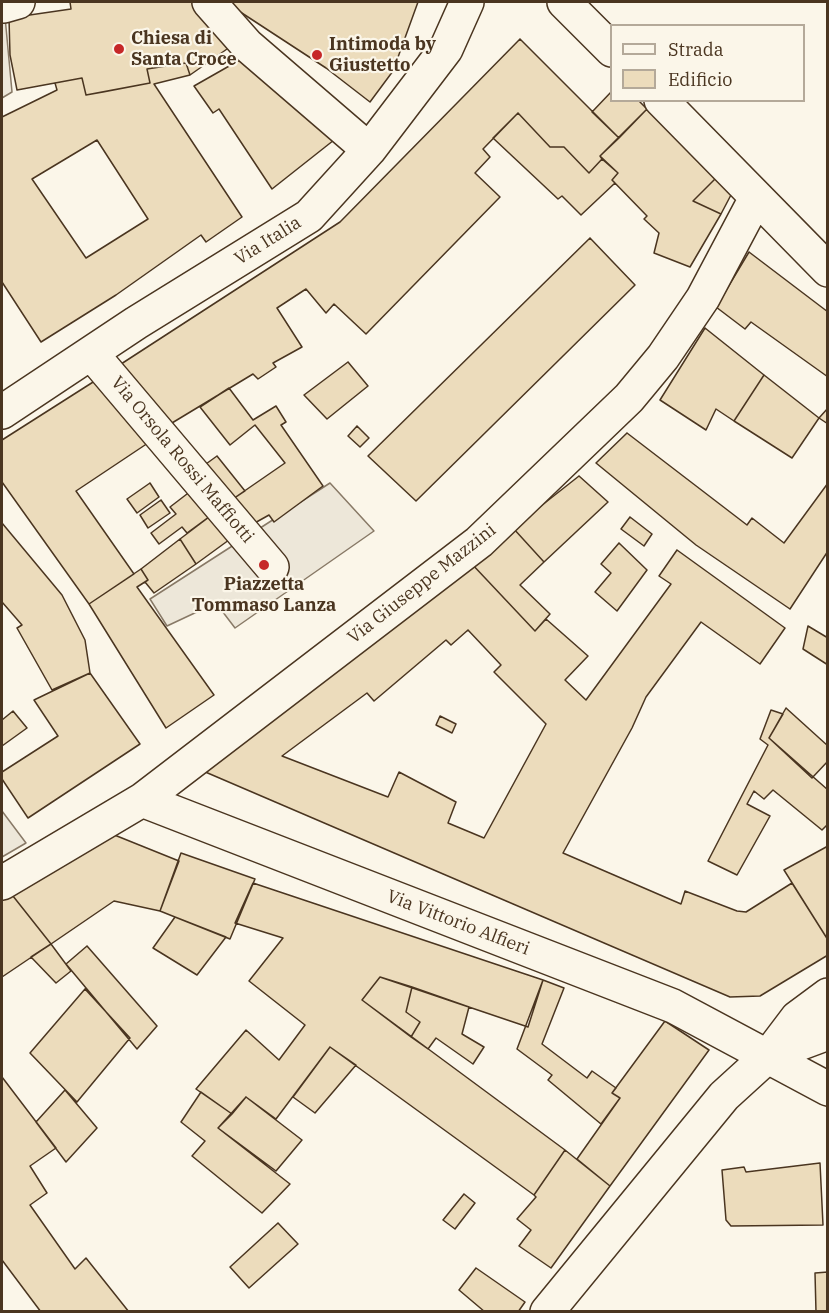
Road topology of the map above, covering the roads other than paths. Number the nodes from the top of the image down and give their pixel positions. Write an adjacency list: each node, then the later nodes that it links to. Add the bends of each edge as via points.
1 (209, 2): 6 (street, via 247,45)
2 (467, 2): 6 (street, Via Italia, via 446,49)
3 (564, 2): 4 (street)
4 (610, 48)
5 (663, 102): 7 (street)
6 (369, 150): 9 (street, Via Italia, via 309,216)
7 (756, 198): 8 (street); 12 (street, Via Giuseppe Mazzini, via 703,298 629,398 479,542)
8 (828, 270)
9 (91, 353): 10 (street, Via Italia); 11 (street, Via Orsola Rossi Maffiotti)
10 (7, 398)
11 (272, 567)
12 (142, 800): 13 (street, Via Giuseppe Mazzini); 16 (street, Via Vittorio Alfieri, via 673,1006)
13 (2, 883)
14 (828, 995): 16 (street, via 797,1018)
15 (828, 1033): 16 (street)
16 (769, 1056): 17 (street, Via Vittorio Alfieri); 18 (street, via 724,1096)
17 (828, 1089)
18 (547, 1311)

